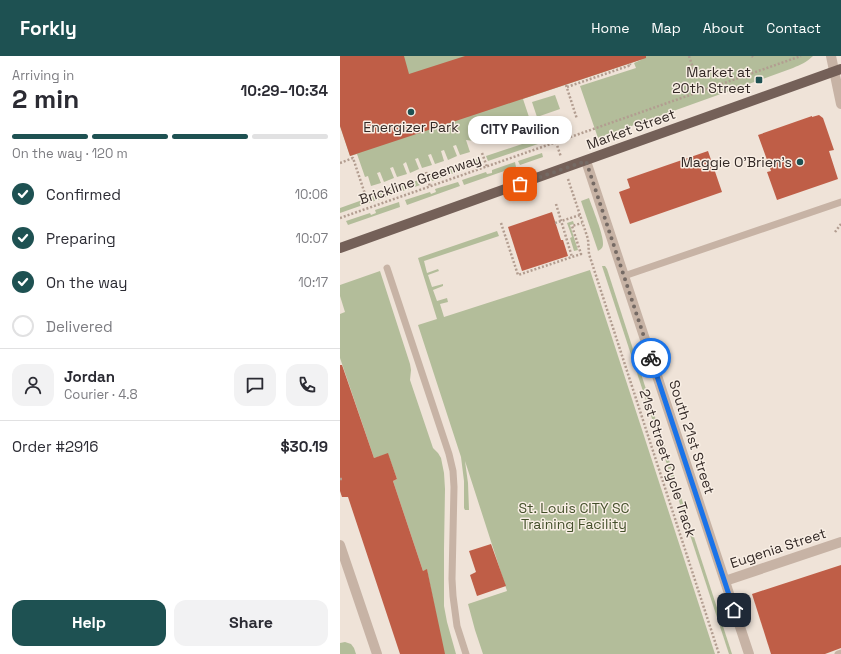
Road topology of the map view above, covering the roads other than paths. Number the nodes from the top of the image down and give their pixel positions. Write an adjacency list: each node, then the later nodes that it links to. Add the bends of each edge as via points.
1 (831, 56): 2 (street)
2 (838, 70): 3 (street); 4 (main road, Market Street)
3 (841, 104)
4 (586, 161): 6 (main road, Market Street); 8 (street, South 21st Street)
5 (841, 202): 8 (lane)
6 (340, 248)
7 (387, 268): 14 (lane, via 453,471 452,596 457,626)
8 (624, 276): 11 (street, South 21st Street)
9 (841, 542): 11 (street, Eugenia Street)
10 (340, 545): 13 (street)
11 (725, 581): 15 (street, South 21st Street)
12 (841, 653): 16 (lane)
13 (377, 654)
14 (466, 654)
15 (749, 654)
16 (838, 654)

